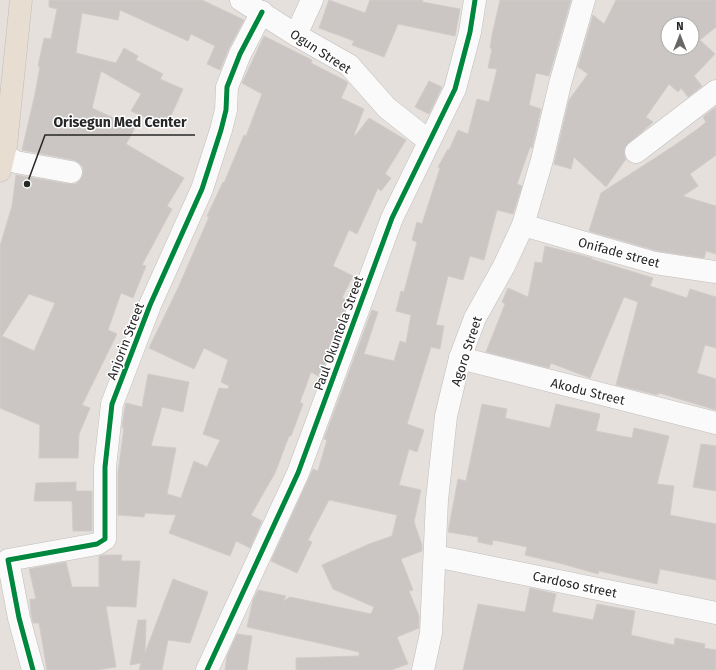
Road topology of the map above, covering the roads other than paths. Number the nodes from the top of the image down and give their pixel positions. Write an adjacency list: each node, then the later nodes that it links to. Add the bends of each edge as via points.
1 (21, 0): 11 (main road)
2 (241, 0): 6 (street, Ogun Street)
3 (312, 0): 7 (street)
4 (475, 0): 9 (street, Paul Okuntola Street, via 470,32 455,89)
5 (584, 0): 13 (street, Agoro Street)
6 (262, 12): 7 (street, Ogun Street); 19 (street, Anjorin Street, via 240,54 227,87 226,110 202,189 150,305 112,404 105,467 105,539 97,544 8,560 19,618)
7 (296, 35): 9 (street, Ogun Street, via 348,65 387,108)
8 (716, 91): 10 (street)
9 (430, 141): 20 (street, Paul Okuntola Street, via 392,218 298,473)
10 (636, 152)
11 (2, 154): 12 (street, via 16,162)
12 (71, 172)
13 (523, 225): 14 (street, Onifade street, via 655,263); 15 (street, Agoro Street, via 475,318)
14 (716, 272)
15 (460, 358): 16 (street, Akodu Street); 17 (street, Agoro Street, via 446,416 437,500)
16 (716, 423)
17 (435, 556): 18 (street, Cardoso street); 21 (street, Agoro Street, via 431,633)
18 (716, 613)
19 (33, 670)
20 (207, 670)
21 (423, 670)

